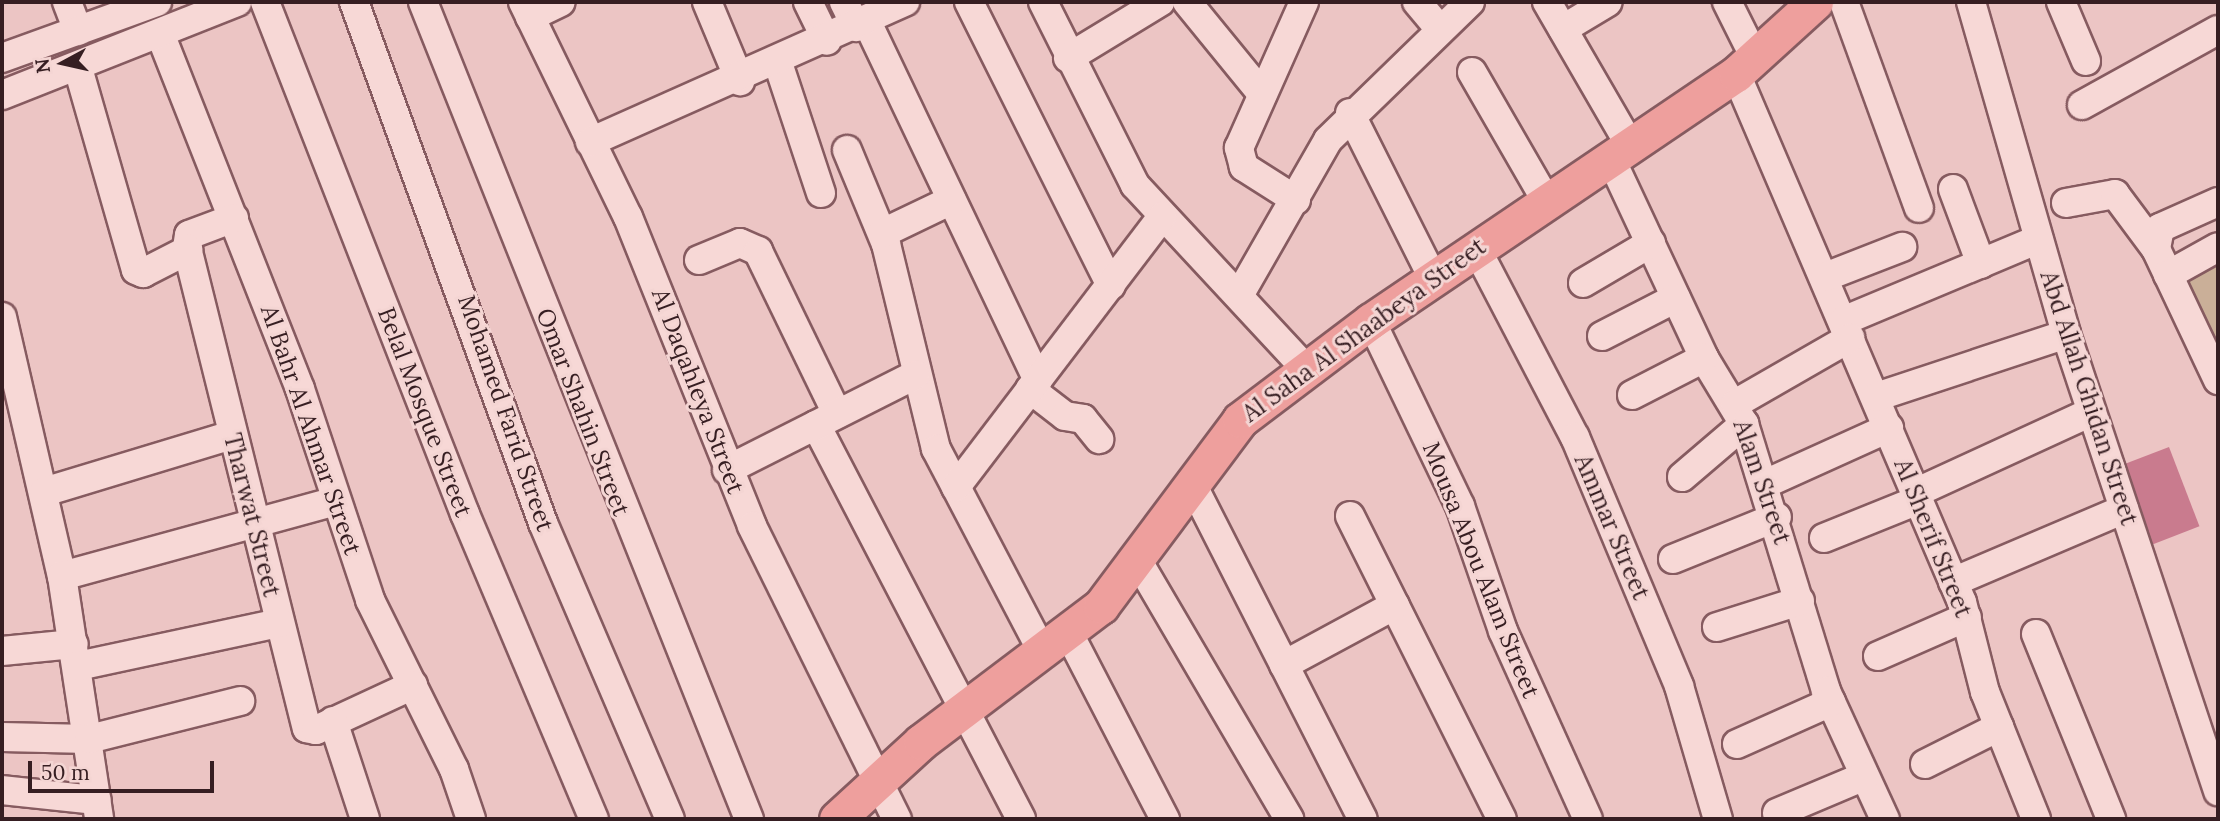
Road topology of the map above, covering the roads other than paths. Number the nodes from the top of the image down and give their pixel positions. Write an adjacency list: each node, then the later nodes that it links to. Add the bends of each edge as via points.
1 (67, 2): 32 (street)
2 (157, 2): 26 (street)
3 (237, 2): 33 (street)
4 (265, 2): 141 (street, Belal Mosque Street, via 465,514)
5 (354, 2): 142 (street, Mohamed Farid Street, via 542,523)
6 (423, 2): 143 (street, Omar Shahin Street)
7 (561, 2): 27 (street)
8 (707, 2): 42 (street)
9 (808, 2): 34 (street)
10 (844, 2): 28 (street)
11 (905, 2): 28 (street)
12 (969, 2): 74 (street)
13 (1043, 2): 36 (street)
14 (1160, 2): 36 (street)
15 (1187, 2): 43 (street)
16 (1304, 2): 43 (street)
17 (1417, 2): 29 (street)
18 (1470, 2): 29 (street)
19 (1547, 2): 30 (street, Alam Street)
20 (1608, 2): 30 (street)
21 (1727, 2): 39 (street, Al Sherif Street)
22 (1815, 2): 39 (main road, Al Saha Al Shaabeya Street)
23 (1844, 2): 57 (street)
24 (1972, 2): 61 (street, Abd Allah Ghidan Street)
25 (2061, 2): 37 (street)
26 (125, 8): 32 (street)
27 (526, 9): 47 (street, Al Daqahleya Street)
28 (862, 25): 34 (street); 52 (street)
29 (1438, 27): 46 (street)
30 (1563, 29): 49 (street, Alam Street)
31 (2218, 30): 45 (street)
32 (78, 31): 35 (street)
33 (161, 36): 40 (street); 58 (street, Al Bahr Al Ahmar Street)
34 (827, 41): 38 (street)
35 (2, 58)
36 (1068, 58): 59 (street, via 1119,160)
37 (2086, 61)
38 (778, 63): 42 (street); 51 (street)
39 (1745, 66): 49 (main road, Al Saha Al Shaabeya Street); 71 (street, Al Sherif Street)
40 (78, 68): 44 (street); 67 (street, via 136,270 143,273)
41 (1472, 72): 54 (street)
42 (740, 80): 47 (street)
43 (1262, 94): 53 (street, via 1241,141 1240,161)
44 (2, 95)
45 (2082, 104)
46 (1350, 113): 53 (street, via 1318,155); 72 (street)
47 (590, 142): 95 (street, Al Daqahleya Street, via 641,248)
48 (847, 150): 60 (street)
49 (1620, 151): 54 (main road, Al Saha Al Shaabeya Street); 62 (street, Alam Street)
50 (1953, 189): 69 (street)
51 (821, 193)
52 (952, 200): 60 (street); 86 (street)
53 (1296, 200): 75 (street)
54 (1546, 200): 65 (main road, Al Saha Al Shaabeya Street)
55 (2218, 202): 66 (street, via 2160,228)
56 (2066, 203): 66 (street, via 2115,194)
57 (1919, 208)
58 (234, 218): 67 (street, via 189,235); 102 (street, Al Bahr Al Ahmar Street)
59 (1162, 218): 74 (street); 75 (street)
60 (883, 233): 84 (street)
61 (2039, 239): 69 (street); 80 (street, Abd Allah Ghidan Street)
62 (1651, 243): 73 (street); 76 (street, Alam Street)
63 (1902, 247): 71 (street)
64 (2218, 247): 70 (street)
65 (1476, 248): 72 (main road, Al Saha Al Shaabeya Street); 152 (street, Ammar Street, via 1575,437 1679,685)
66 (2156, 249): 70 (street)
67 (188, 250): 93 (street, Tharwat Street)
68 (699, 260): 91 (street, via 740,243 758,251)
69 (1981, 264): 79 (street)
70 (2168, 275): 85 (street)
71 (1825, 277): 79 (street, Al Sherif Street)
72 (1433, 278): 77 (main road, Al Saha Al Shaabeya Street)
73 (1583, 283)
74 (1111, 285): 86 (street)
75 (1241, 292): 83 (street)
76 (1676, 298): 81 (street); 82 (street, Alam Street)
77 (1371, 321): 83 (main road, Al Saha Al Shaabeya Street); 151 (street, Mousa Abou Alam Street, via 1463,514 1503,631)
78 (3, 327): 100 (street)
79 (1847, 329): 88 (street, Al Sherif Street); 90 (street, via 1795,376)
80 (2066, 334): 88 (street); 89 (street, Abd Allah Ghidan Street)
81 (1602, 336)
82 (1704, 358): 87 (street); 90 (street, Alam Street)
83 (1305, 368): 97 (main road, Al Saha Al Shaabeya Street, via 1235,426)
84 (915, 375): 91 (street); 99 (street, via 931,435)
85 (2218, 380)
86 (1034, 385): 94 (street, via 1066,416 1083,419); 99 (street)
87 (1632, 395)
88 (1875, 397): 92 (street, Al Sherif Street)
89 (2091, 412): 101 (street); 103 (street, Abd Allah Ghidan Street)
90 (1740, 414): 96 (street); 98 (street, Alam Street)
91 (827, 420): 95 (street); 126 (street)
92 (1889, 428): 98 (street); 101 (street, Al Sherif Street)
93 (232, 435): 100 (street); 106 (street, Tharwat Street)
94 (1099, 439)
95 (727, 470): 134 (street, Al Daqahleya Street)
96 (1682, 477)
97 (1191, 482): 109 (main road, Al Saha Al Shaabeya Street); 122 (street)
98 (1767, 483): 105 (street, Alam Street)
99 (956, 487): 118 (street)
100 (44, 492): 110 (street)
101 (1917, 497): 107 (street); 111 (street, Al Sherif Street)
102 (336, 501): 106 (street); 123 (street, Al Bahr Al Ahmar Street, via 370,600)
103 (2124, 509): 111 (street); 136 (street, Abd Allah Ghidan Street)
104 (1350, 516): 113 (street)
105 (1777, 517): 108 (street); 112 (street, Alam Street)
106 (253, 523): 110 (street); 115 (street, Tharwat Street)
107 (1824, 538)
108 (1672, 559)
109 (1139, 563): 118 (main road, Al Saha Al Shaabeya Street); 148 (street)
110 (62, 576): 120 (street)
111 (1953, 582): 114 (street, Al Sherif Street)
112 (1800, 601): 116 (street); 125 (street, Alam Street)
113 (1395, 605): 122 (street); 150 (street)
114 (1967, 617): 121 (street); 128 (street, Al Sherif Street)
115 (279, 623): 120 (street); 127 (street, Tharwat Street, via 307,728)
116 (1717, 627)
117 (2036, 634): 155 (street)
118 (1055, 642): 126 (main road, Al Saha Al Shaabeya Street); 147 (street)
119 (2, 652): 120 (street)
120 (76, 655): 130 (street)
121 (1878, 656)
122 (1284, 664): 149 (street)
123 (413, 685): 127 (street, Tharwat Street); 140 (street, Al Bahr Al Ahmar Street)
124 (240, 701): 130 (street)
125 (1830, 702): 131 (street); 133 (street, Alam Street)
126 (963, 709): 134 (main road, Al Saha Al Shaabeya Street); 146 (street)
127 (333, 721): 139 (street)
128 (1999, 727): 132 (street); 154 (street, Al Sherif Street)
129 (2, 737): 130 (street)
130 (89, 739): 137 (street)
131 (1737, 744)
132 (1925, 764)
133 (1864, 776): 138 (street); 153 (street, Alam Street)
134 (876, 779): 144 (main road, Al Saha Al Shaabeya Street); 145 (street, Al Daqahleya Street)
135 (2, 790): 137 (street)
136 (2218, 790)
137 (98, 810)
138 (1777, 813)
139 (365, 819)
140 (471, 819)
141 (594, 819)
142 (670, 819)
143 (749, 819)
144 (837, 819)
145 (897, 819)
146 (1021, 819)
147 (1165, 819)
148 (1289, 819)
149 (1363, 819)
150 (1502, 819)
151 (1588, 819)
152 (1718, 819)
153 (1885, 819)
154 (2034, 819)
155 (2111, 819)

